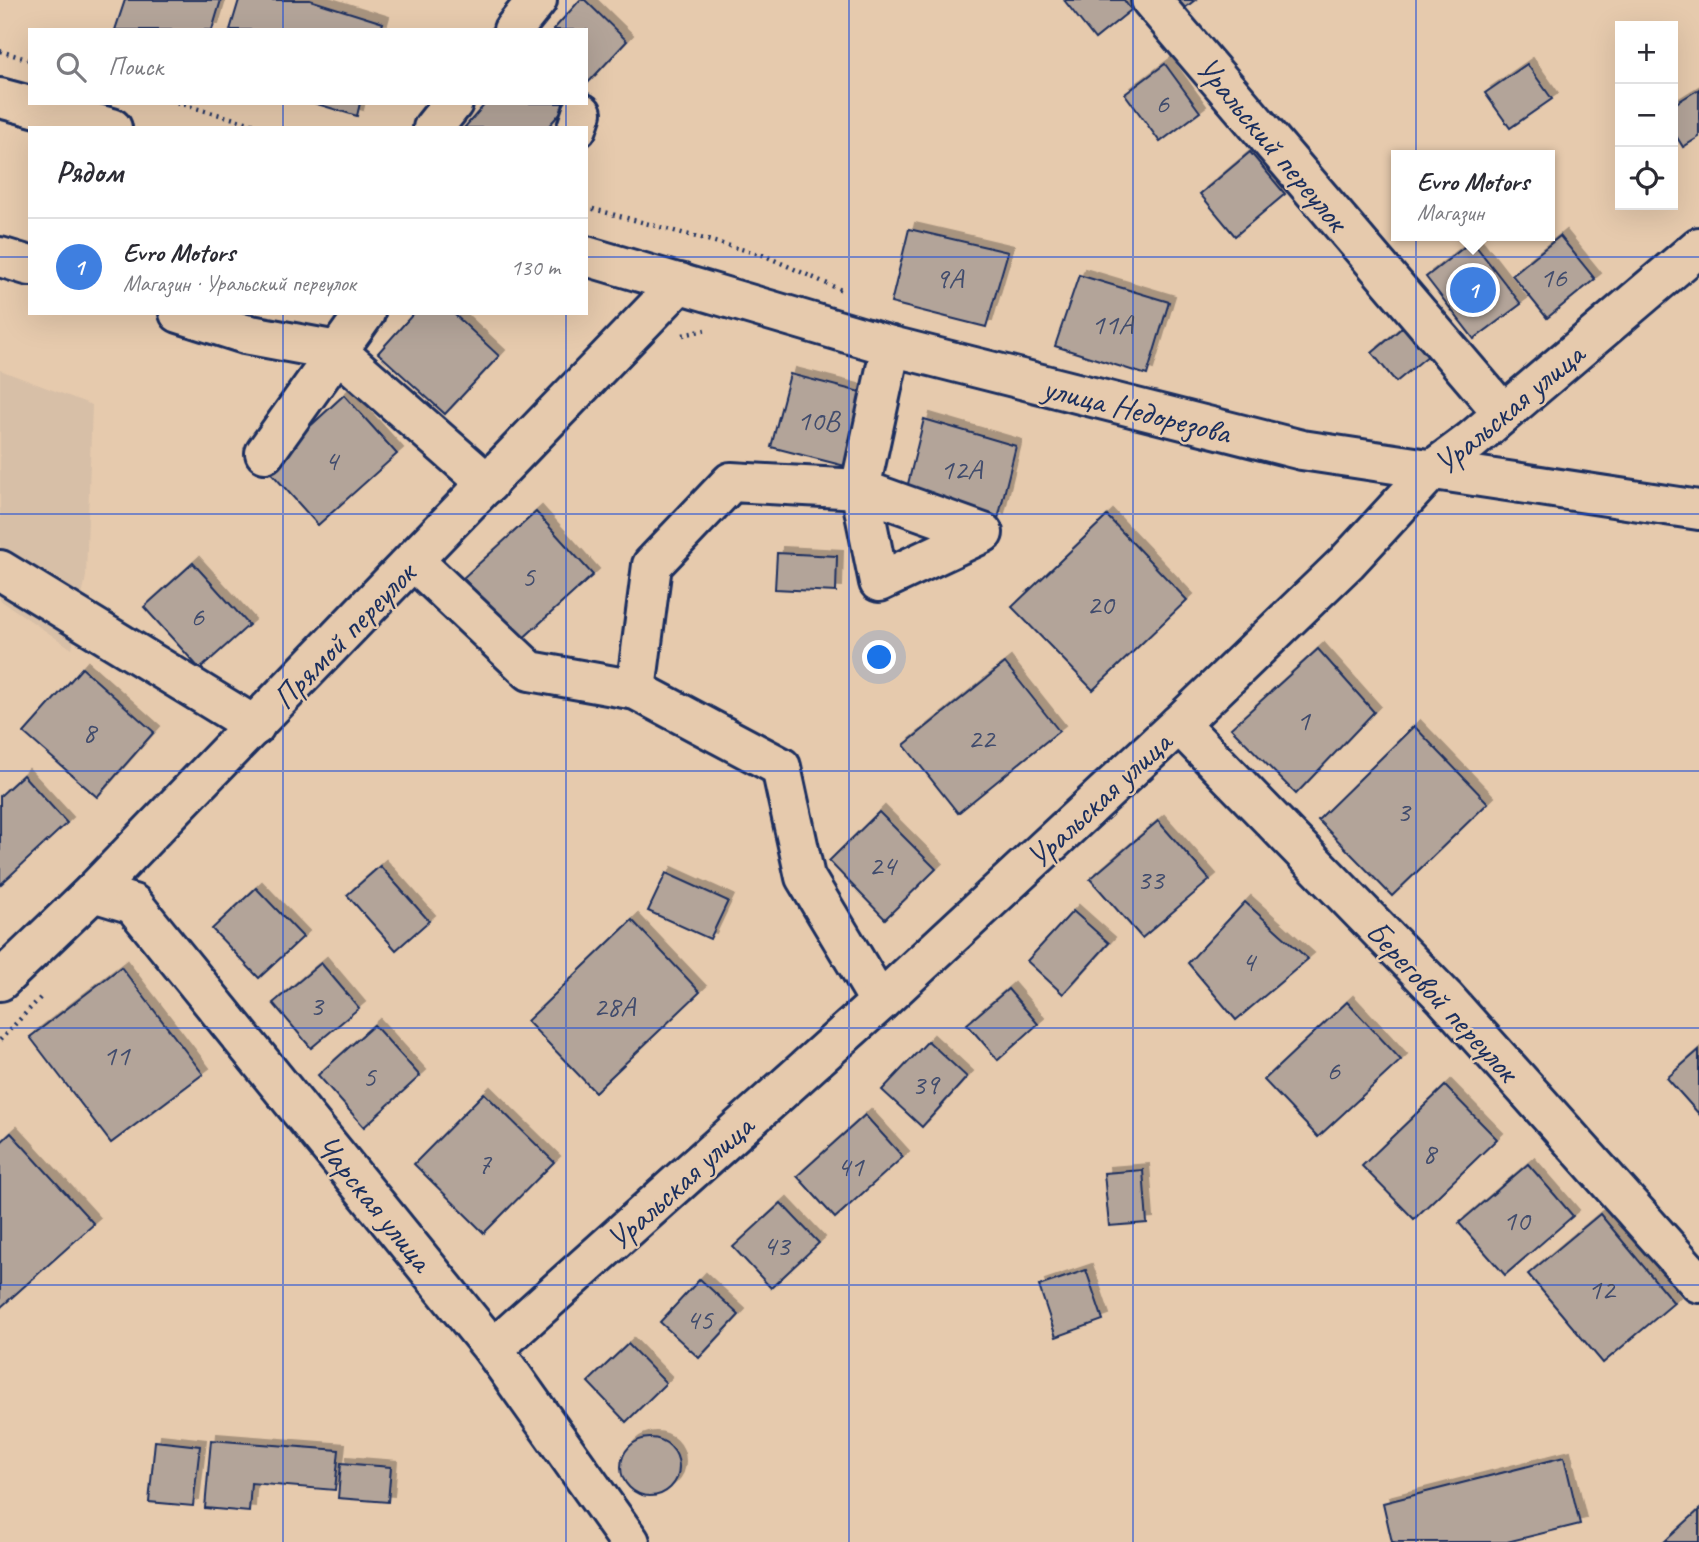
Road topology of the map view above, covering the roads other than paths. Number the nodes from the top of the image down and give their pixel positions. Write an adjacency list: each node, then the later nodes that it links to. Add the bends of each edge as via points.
1 (537, 0): 3 (street)
2 (1151, 0): 17 (street, Уральский переулок)
3 (515, 28)
4 (0, 98): 6 (street)
5 (451, 105): 7 (street)
6 (105, 126)
7 (435, 126)
8 (1699, 247): 17 (street, Уральская улица)
9 (0, 257): 11 (street)
10 (588, 257): 12 (street, улица Недорезова)
11 (28, 265)
12 (680, 283): 15 (street, улица Недорезова); 20 (street, Прямой переулок)
13 (185, 315): 16 (street, via 244,334)
14 (364, 315): 16 (street)
15 (891, 346): 19 (street, улица Недорезова, via 1277,444); 24 (street, via 859,489 731,482 652,565)
16 (337, 351): 18 (street); 20 (street)
17 (1503, 413): 19 (street, Уральская улица)
18 (265, 453)
19 (1432, 470): 21 (street, улица Недорезова); 25 (street, Уральская улица, via 1347,562)
20 (488, 484): 22 (street, Прямой переулок)
21 (1699, 510)
22 (414, 561): 24 (street, via 530,671); 26 (street, Прямой переулок)
23 (0, 570): 26 (street)
24 (636, 690): 29 (street, via 781,767 805,877)
25 (1179, 724): 29 (street, Уральская улица); 30 (street, Береговой переулок, via 1445,998)
26 (255, 726): 27 (street, Прямой переулок)
27 (93, 892): 28 (street, Прямой переулок); 31 (street, Чарская улица, via 133,904)
28 (0, 981)
29 (880, 1002): 31 (street, Уральская улица)
30 (1699, 1283)
31 (493, 1349): 32 (street, Чарская улица)
32 (630, 1542)

